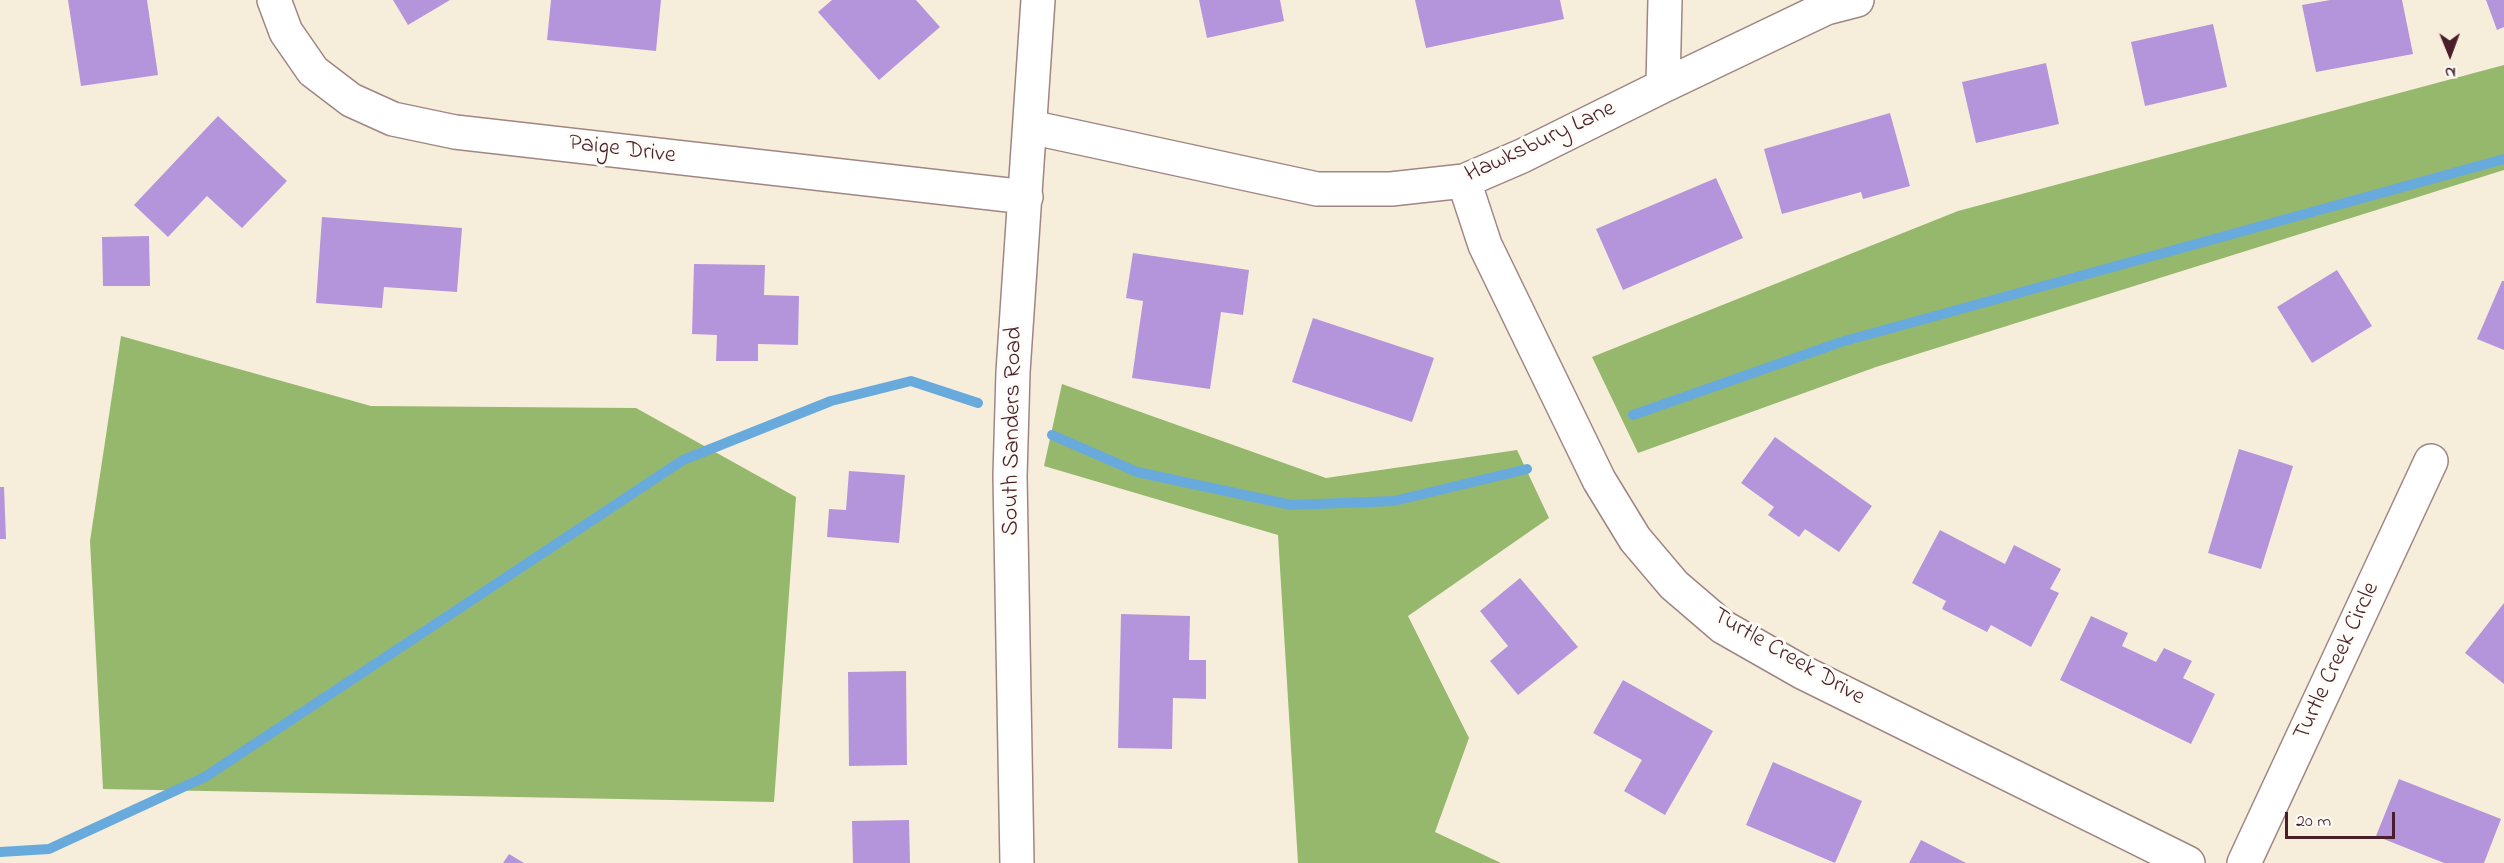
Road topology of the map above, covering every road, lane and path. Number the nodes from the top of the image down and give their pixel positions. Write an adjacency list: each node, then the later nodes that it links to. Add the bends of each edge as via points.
1 (274, 0): 8 (street, Paige Drive, via 286,32 313,71 351,100 393,119 455,132)
2 (1038, 0): 6 (street, South Sanders Road)
3 (1665, 0): 5 (street)
4 (1857, 0): 5 (street, Hawksbury Lane, via 1826,8)
5 (1662, 86): 7 (street, Hawksbury Lane)
6 (1030, 127): 7 (street, Hawksbury Lane, via 1317,189 1391,189); 8 (street, South Sanders Road)
7 (1464, 181): 11 (street, Turtle Creek Drive, via 1485,244 1599,480 1635,539 1674,585 1723,627 1802,672)
8 (1026, 197): 10 (street, South Sanders Road, via 1010,476)
9 (2431, 461): 12 (street, Turtle Creek Circle)
10 (1017, 863)
11 (2188, 863)
12 (2244, 863)

